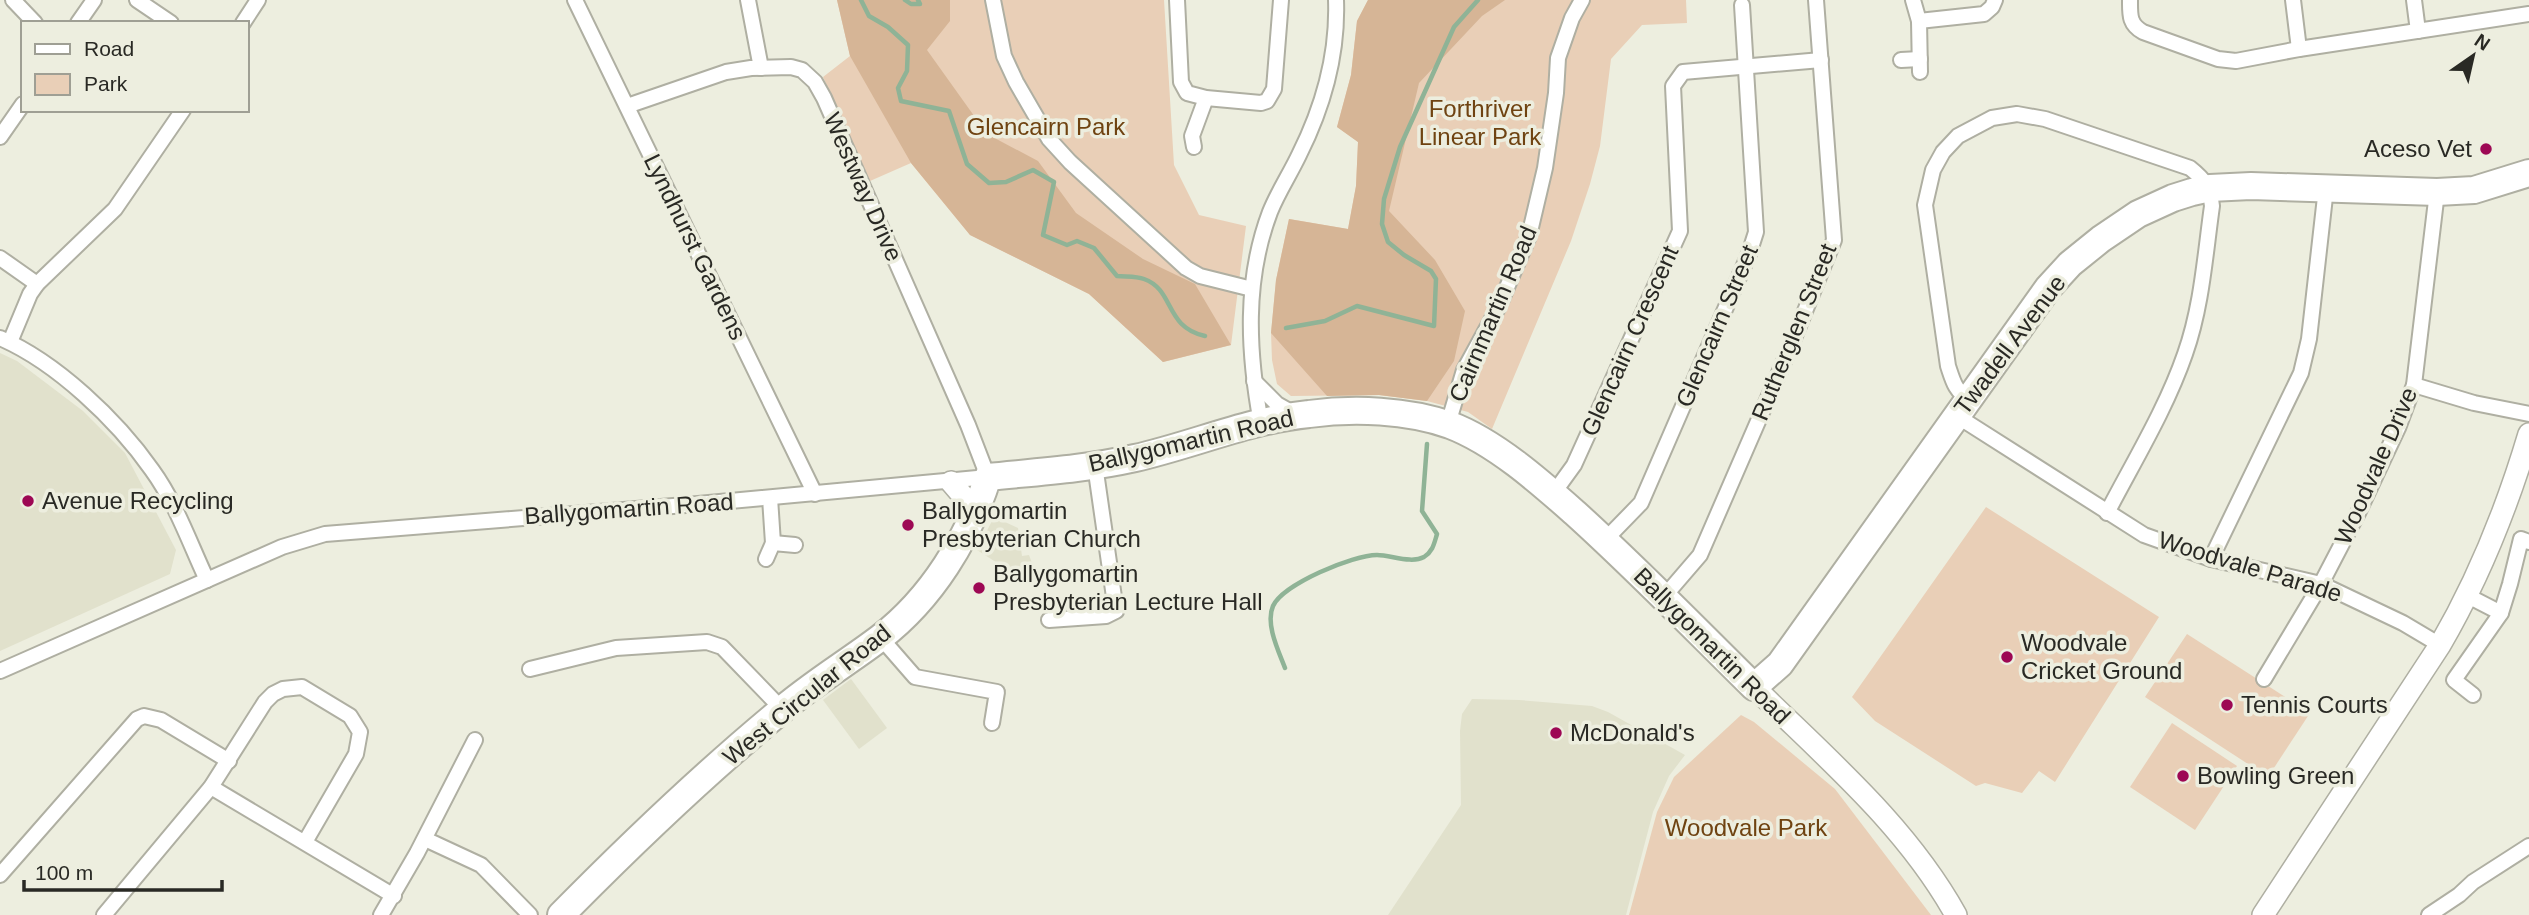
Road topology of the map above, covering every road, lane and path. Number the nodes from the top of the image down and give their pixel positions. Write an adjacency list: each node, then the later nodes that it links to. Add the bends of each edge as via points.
1 (13, 0): 20 (street)
2 (93, 0): 21 (street)
3 (137, 0): 22 (street)
4 (258, 0): 23 (street)
5 (575, 0): 32 (street, Lyndhurst Gardens)
6 (748, 0): 30 (street)
7 (993, 0): 45 (street, via 1004,56 1049,139 1186,268)
8 (1177, 0): 31 (street, via 1181,82 1187,93)
9 (1281, 0): 31 (street, via 1272,96 1261,103)
10 (1336, 0): 45 (street, via 1325,92 1271,211)
11 (1582, 0): 53 (street, Cairnmartin Road, via 1558,58 1545,168 1529,236 1504,296 1464,370)
12 (1816, 0): 27 (street, Rutherglen Street)
13 (1913, 0): 24 (street)
14 (1995, 0): 24 (street, via 1984,14)
15 (2130, 0): 26 (street, via 2130,20 2135,28 2218,59 2236,61)
16 (2293, 0): 26 (street)
17 (2414, 0): 25 (street)
18 (1742, 5): 29 (street, Glencairn Street)
19 (2529, 14): 25 (street)
20 (33, 21)
21 (79, 21)
22 (168, 21)
23 (244, 21)
24 (1919, 21): 28 (street, via 1920,66)
25 (2418, 32): 26 (street)
26 (2299, 49)
27 (1821, 60): 29 (street, Glencairn Crescent); 72 (street, Rutherglen Street, via 1834,240 1700,555)
28 (1902, 60)
29 (1745, 67): 59 (street, Glencairn Crescent, via 1683,72 1673,86 1680,231 1574,465); 63 (street, Glencairn Street, via 1756,232 1641,503)
30 (761, 68): 32 (street, Westway Drive, via 733,70); 56 (street, Westway Drive, via 798,68 811,76 820,90)
31 (1206, 98): 36 (street, via 1192,136)
32 (627, 106): 58 (street, Lyndhurst Gardens)
33 (21, 107): 35 (street)
34 (182, 112): 44 (street, via 115,209)
35 (0, 137)
36 (1194, 147)
37 (2529, 157): 39 (highway, Twadell Avenue)
38 (2529, 173): 39 (highway, Twadell Avenue)
39 (2500, 180): 42 (highway, Twadell Avenue, via 2474,190)
40 (2210, 188): 41 (highway, Twadell Avenue); 49 (highway, Twadell Avenue, via 2138,214 2070,264); 49 (street, via 2190,168 2045,119 2017,114 1992,118 1958,136 1943,152 1928,185 1926,215 1948,366); 61 (street, via 2212,206 2196,317 2185,355 2155,424)
41 (2326, 188): 42 (highway, Twadell Avenue); 68 (street, via 2301,373)
42 (2437, 192): 48 (street, Woodvale Drive)
43 (0, 258): 44 (street)
44 (37, 284): 46 (street)
45 (1252, 289): 47 (street)
46 (5, 340): 69 (street, via 73,387 131,443 153,471)
47 (1254, 381): 51 (street, via 1277,404); 52 (street)
48 (2414, 385): 50 (street); 70 (street, Woodvale Drive, via 2387,452)
49 (1963, 408): 61 (street, Woodvale Parade); 80 (highway, Twadell Avenue, via 1780,664)
50 (2529, 414)
51 (1298, 415): 52 (highway, Ballygomartin Road); 53 (highway, Ballygomartin Road, via 1397,414)
52 (1261, 423): 55 (highway, Ballygomartin Road, via 1137,458)
53 (1448, 424): 59 (highway, Ballygomartin Road, via 1479,439)
54 (2529, 434): 71 (main road, via 2501,521)
55 (1095, 465): 56 (highway, Ballygomartin Road); 74 (street, via 1116,611 1106,616)
56 (988, 478): 57 (street, Ballygomartin Road); 62 (highway, West Circular Road)
57 (951, 482): 58 (street, Ballygomartin Road); 62 (main road, via 963,496)
58 (815, 494): 60 (street, Ballygomartin Road)
59 (1553, 494): 63 (highway, Ballygomartin Road)
60 (770, 498): 65 (street); 69 (street, Ballygomartin Road, via 333,533 282,547)
61 (2107, 513): 68 (street, Woodvale Parade, via 2144,535)
62 (969, 527): 75 (highway, West Circular Road, via 933,584)
63 (1605, 540): 72 (highway, Ballygomartin Road)
64 (2529, 542): 73 (street, via 2521,538)
65 (774, 543): 66 (street); 67 (street)
66 (795, 545)
67 (766, 559)
68 (2211, 559): 70 (street, Woodvale Parade)
69 (207, 580): 78 (street, Ballygomartin Road)
70 (2321, 584): 76 (street, Woodvale Parade); 79 (street, Woodvale Drive)
71 (2468, 596): 73 (street); 76 (main road)
72 (1663, 598): 80 (highway, Ballygomartin Road)
73 (2501, 613): 81 (street, via 2454,680)
74 (1049, 620)
75 (881, 638): 82 (highway, West Circular Road); 83 (street, via 915,677 997,692)
76 (2440, 645): 97 (main road)
77 (530, 669): 82 (street, via 616,648 707,642 728,652)
78 (0, 671)
79 (2264, 678)
80 (1754, 687): 96 (main road, Ballygomartin Road, via 1877,807 1918,857)
81 (2473, 695)
82 (782, 709): 95 (highway, West Circular Road)
83 (992, 723)
84 (475, 740): 87 (street)
85 (229, 761): 86 (street); 88 (street, via 265,702 283,689 302,687 350,716 360,732 356,754); 90 (street, via 161,720 137,719)
86 (211, 787): 88 (street); 92 (street)
87 (425, 839): 91 (street); 94 (street, via 481,865)
88 (305, 842): 91 (street)
89 (2529, 846): 98 (street)
90 (0, 875)
91 (394, 896): 93 (street)
92 (104, 915)
93 (381, 915)
94 (530, 915)
95 (561, 915)
96 (1956, 915)
97 (2263, 915)
98 (2429, 915)

